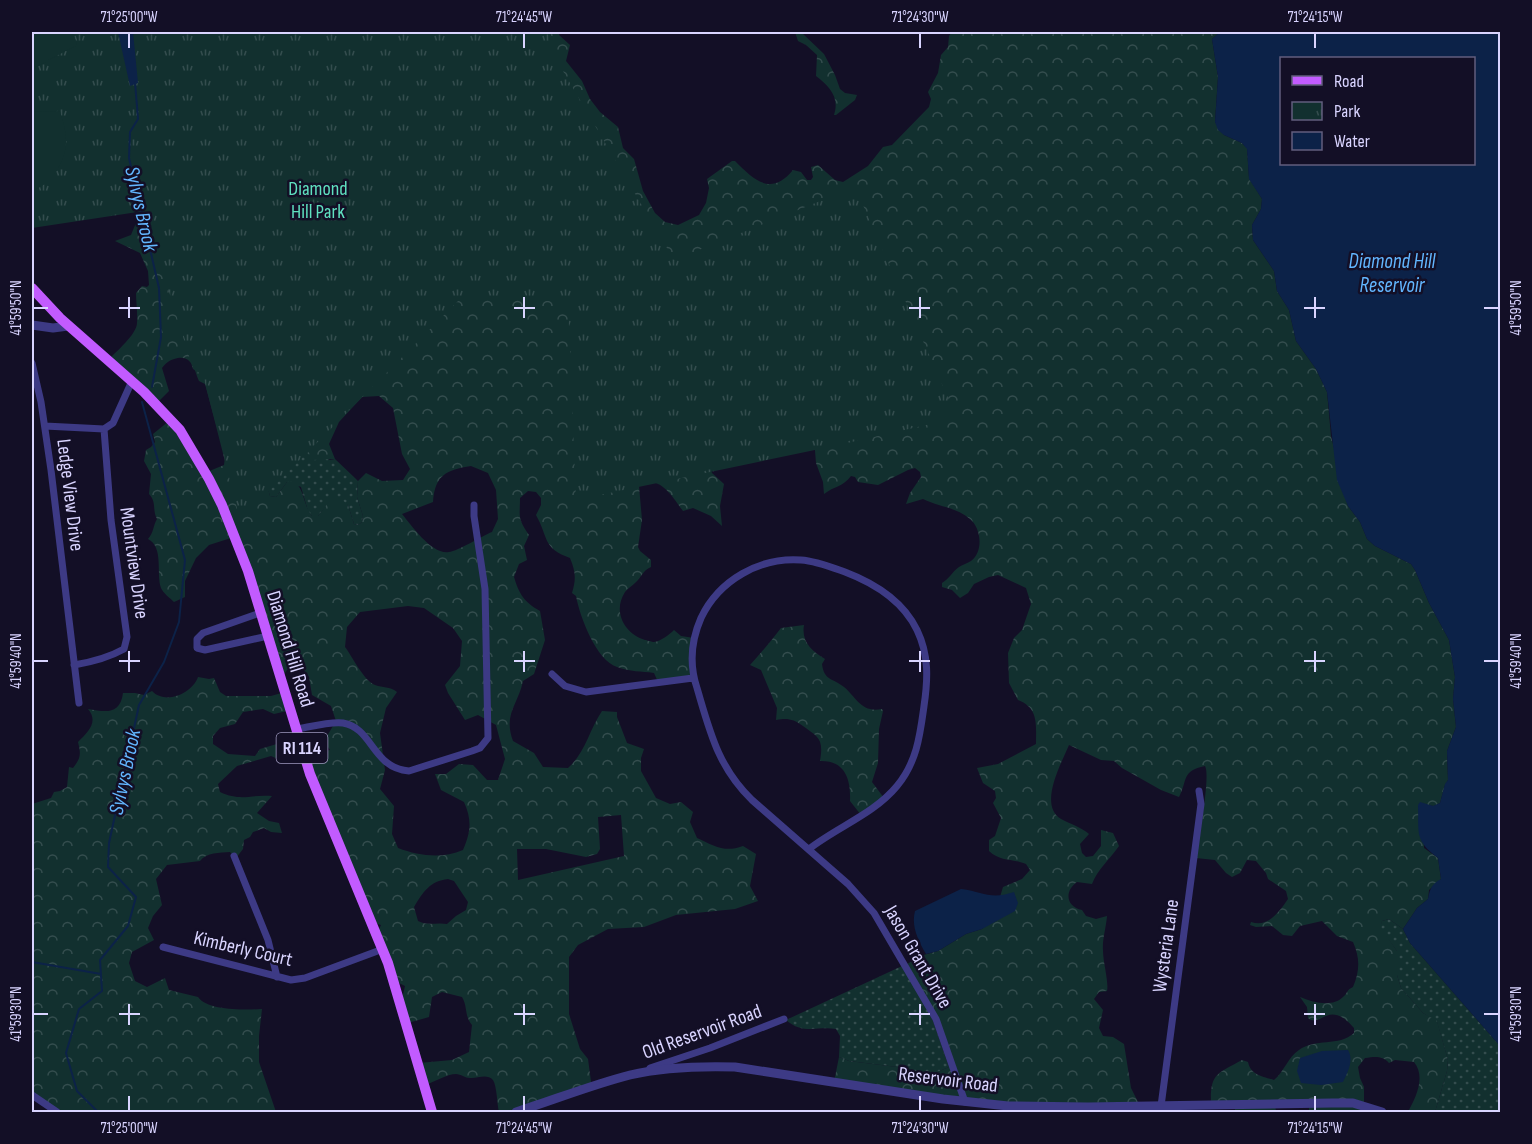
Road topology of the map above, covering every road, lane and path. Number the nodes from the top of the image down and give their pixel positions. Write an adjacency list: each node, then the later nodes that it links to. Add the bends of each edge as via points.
1 (32, 288): 3 (main road, Diamond Hill Road / RI 114)
2 (32, 325): 3 (street)
3 (68, 326): 5 (main road, Diamond Hill Road / RI 114)
4 (32, 363): 6 (street, Ledge View Drive)
5 (132, 381): 7 (street, via 113,423); 9 (main road, Diamond Hill Road / RI 114, via 180,430 209,479 238,545)
6 (45, 426): 7 (street); 11 (street, Ledge View Drive)
7 (104, 429): 11 (street, Mountview Drive, via 111,520 127,637 124,649 112,656)
8 (474, 505): 15 (street, via 485,589 488,738 480,748 409,771 384,763 370,742 342,722)
9 (260, 613): 10 (main road, Diamond Hill Road / RI 114); 10 (street, via 203,633 197,639 197,648 205,650)
10 (268, 636): 15 (main road, Diamond Hill Road / RI 114)
11 (74, 665): 14 (street, Ledge View Drive)
12 (552, 674): 13 (street, via 565,686 586,692)
13 (693, 678): 17 (street, Jason Grant Drive, via 717,754 729,773 743,791); 17 (street, Jason Grant Drive, via 693,645 704,611 722,588 739,575 773,562 801,560 856,576 878,588 909,617 922,641 927,669 918,745 912,763 896,788 880,802)
14 (79, 703)
15 (297, 729): 20 (main road, Diamond Hill Road / RI 114, via 314,783)
16 (1199, 791): 26 (street, Wysteria Lane, via 1201,809)
17 (809, 849): 25 (street, Jason Grant Drive, via 858,893 881,923 936,1019)
18 (234, 856): 21 (street, via 268,940)
19 (163, 947): 21 (street, Kimberly Court)
20 (383, 949): 21 (street, Kimberly Court, via 305,978); 28 (main road, Diamond Hill Road / RI 114)
21 (277, 977)
22 (784, 1019): 23 (street, Old Reservoir Road)
23 (630, 1075): 25 (street, Reservoir Road, via 678,1068 735,1067); 29 (street, Reservoir Road)
24 (32, 1095): 27 (street)
25 (965, 1102): 26 (street, Reservoir Road)
26 (1161, 1106): 30 (street, Reservoir Road, via 1353,1103)
27 (57, 1113)
28 (432, 1113)
29 (516, 1113)
30 (1382, 1113)

